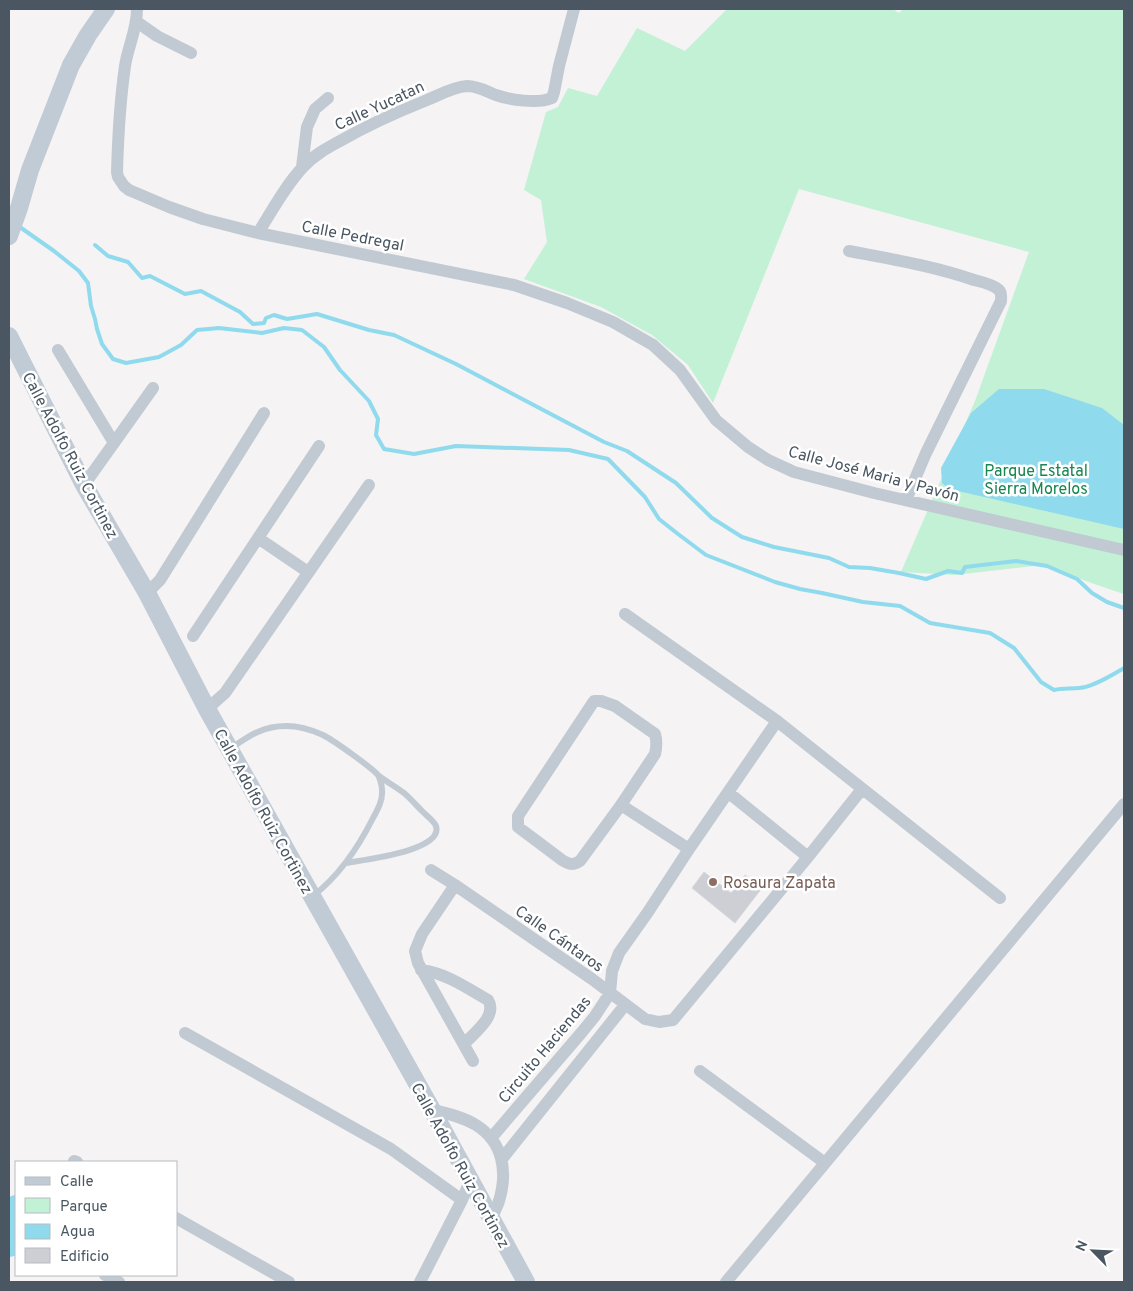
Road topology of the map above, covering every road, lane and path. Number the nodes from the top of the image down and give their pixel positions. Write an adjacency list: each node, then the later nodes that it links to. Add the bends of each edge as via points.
1 (106, 9): 9 (main road, via 70,65)
2 (137, 9): 4 (street, Calle Pedregal)
3 (574, 9): 7 (street, Calle Yucatan, via 552,98 541,101 514,99 476,87 457,88 365,126 314,156)
4 (137, 22): 5 (street); 8 (street, Calle Pedregal, via 124,79 118,128 118,177 130,190 169,207)
5 (190, 53)
6 (328, 98): 7 (street, via 315,109 307,127)
7 (302, 167): 8 (street, Calle Yucatan)
8 (258, 233): 15 (street, Calle Pedregal, via 514,285 567,303 613,322 653,345 680,370)
9 (9, 236)
10 (849, 251): 20 (street, via 958,274 991,285 1002,295)
11 (9, 336): 18 (main road, Calle Adolfo Ruiz Cortinez)
12 (58, 350): 16 (street)
13 (154, 388): 16 (street)
14 (264, 414): 24 (street, via 160,580)
15 (716, 420): 20 (street, Calle José Maria y Pavón, via 748,447 794,472)
16 (114, 443): 18 (street)
17 (319, 446): 21 (street)
18 (84, 485): 24 (main road, Calle Adolfo Ruiz Cortinez)
19 (369, 485): 23 (street)
20 (906, 500): 22 (street, Calle José Maria y Pavón)
21 (258, 538): 23 (street); 26 (street)
22 (1124, 550)
23 (308, 572): 27 (street, via 225,693)
24 (147, 593): 27 (main road, Calle Adolfo Ruiz Cortinez)
25 (625, 614): 28 (street)
26 (193, 636)
27 (207, 709): 29 (main road, Calle Adolfo Ruiz Cortinez)
28 (778, 720): 31 (street); 32 (street, Circuito Haciendas)
29 (230, 749): 30 (lane, via 253,733 270,728 302,728 324,735); 40 (main road, Calle Adolfo Ruiz Cortinez)
30 (379, 776): 37 (lane, via 382,788 380,804 364,837); 37 (lane, via 404,793 432,820 436,832 430,841 415,848)
31 (862, 789): 36 (street); 41 (street)
32 (729, 793): 35 (street, Circuito Haciendas); 36 (street)
33 (1124, 804): 52 (street)
34 (621, 805): 34 (street, via 655,754 657,740 655,734 615,706 601,700 594,701 520,810 518,827 562,860 575,864); 35 (street)
35 (689, 849): 43 (street, Circuito Haciendas, via 619,952 612,971)
36 (808, 857): 44 (street, Calle Cántaros, via 673,1020 645,1019)
37 (346, 863): 40 (lane)
38 (431, 870): 39 (street, Calle Cántaros)
39 (455, 885): 42 (street, via 418,943 415,952); 43 (street, Calle Cántaros)
40 (312, 897): 49 (main road, Calle Adolfo Ruiz Cortinez)
41 (1000, 898)
42 (421, 970): 46 (street); 46 (street, via 435,972 457,982 491,1005 489,1017)
43 (610, 993): 44 (street, Calle Cántaros); 50 (street, Circuito Haciendas, via 582,1032)
44 (625, 1005): 51 (street)
45 (186, 1034): 54 (street, via 391,1149)
46 (464, 1044): 47 (street)
47 (473, 1061)
48 (700, 1071): 52 (street)
49 (432, 1110): 50 (street, via 454,1115); 53 (main road, Calle Adolfo Ruiz Cortinez)
50 (492, 1137): 51 (street)
51 (502, 1159): 56 (street, via 503,1182)
52 (825, 1163): 62 (street)
53 (470, 1181): 54 (street); 56 (main road, Calle Adolfo Ruiz Cortinez)
54 (462, 1200): 60 (street)
55 (178, 1219): 59 (street)
56 (491, 1219): 61 (main road, Calle Adolfo Ruiz Cortinez)
57 (107, 1276): 58 (street)
58 (119, 1282)
59 (289, 1282)
60 (420, 1282)
61 (526, 1282)
62 (726, 1282)

